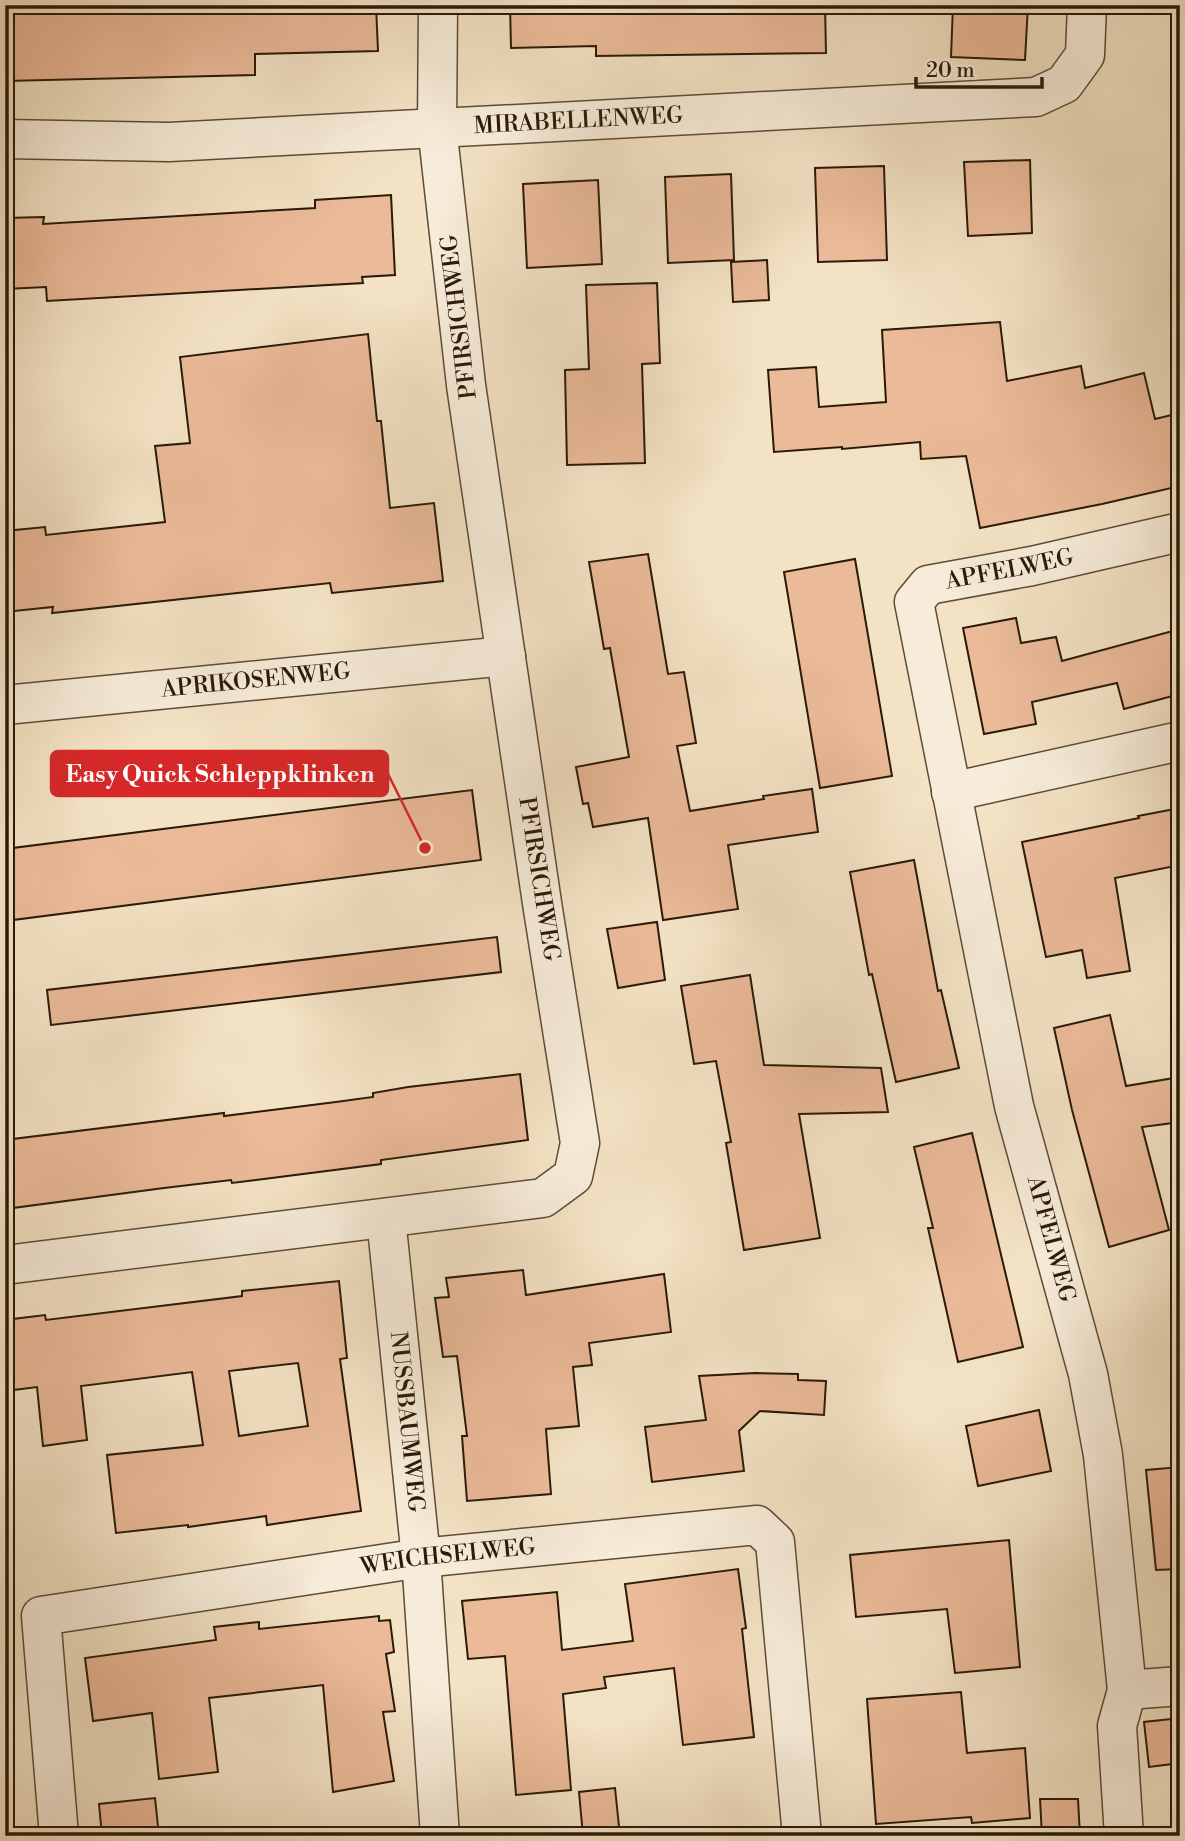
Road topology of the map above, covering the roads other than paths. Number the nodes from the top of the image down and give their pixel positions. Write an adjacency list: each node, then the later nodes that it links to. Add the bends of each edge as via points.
1 (438, 5): 3 (street, PFIRSICHWEG)
2 (1087, 5): 3 (street, MIRABELLENWEG, via 1085,55 1064,84 1036,97)
3 (437, 127): 4 (street, MIRABELLENWEG, via 169,142); 6 (street, PFIRSICHWEG, via 466,385)
4 (5, 139)
5 (1180, 532): 9 (street, APFELWEG, via 928,584 914,601)
6 (506, 656): 7 (street, APRIKOSENWEG); 10 (street, PFIRSICHWEG, via 580,1143 573,1176 542,1198)
7 (5, 705)
8 (1180, 741): 9 (street)
9 (951, 792): 14 (street, APFELWEG, via 1014,1106 1088,1374 1103,1455)
10 (386, 1218): 11 (street, PFIRSICHWEG); 12 (street, NUSSBAUMWEG)
11 (5, 1265)
12 (421, 1558): 15 (street, WEICHSELWEG, via 41,1616); 16 (street, NUSSBAUMWEG); 17 (street, WEICHSELWEG, via 757,1525 775,1542)
13 (1180, 1686): 14 (street)
14 (1127, 1690): 18 (street, APFELWEG, via 1117,1726)
15 (59, 1836)
16 (440, 1836)
17 (802, 1836)
18 (1124, 1836)

